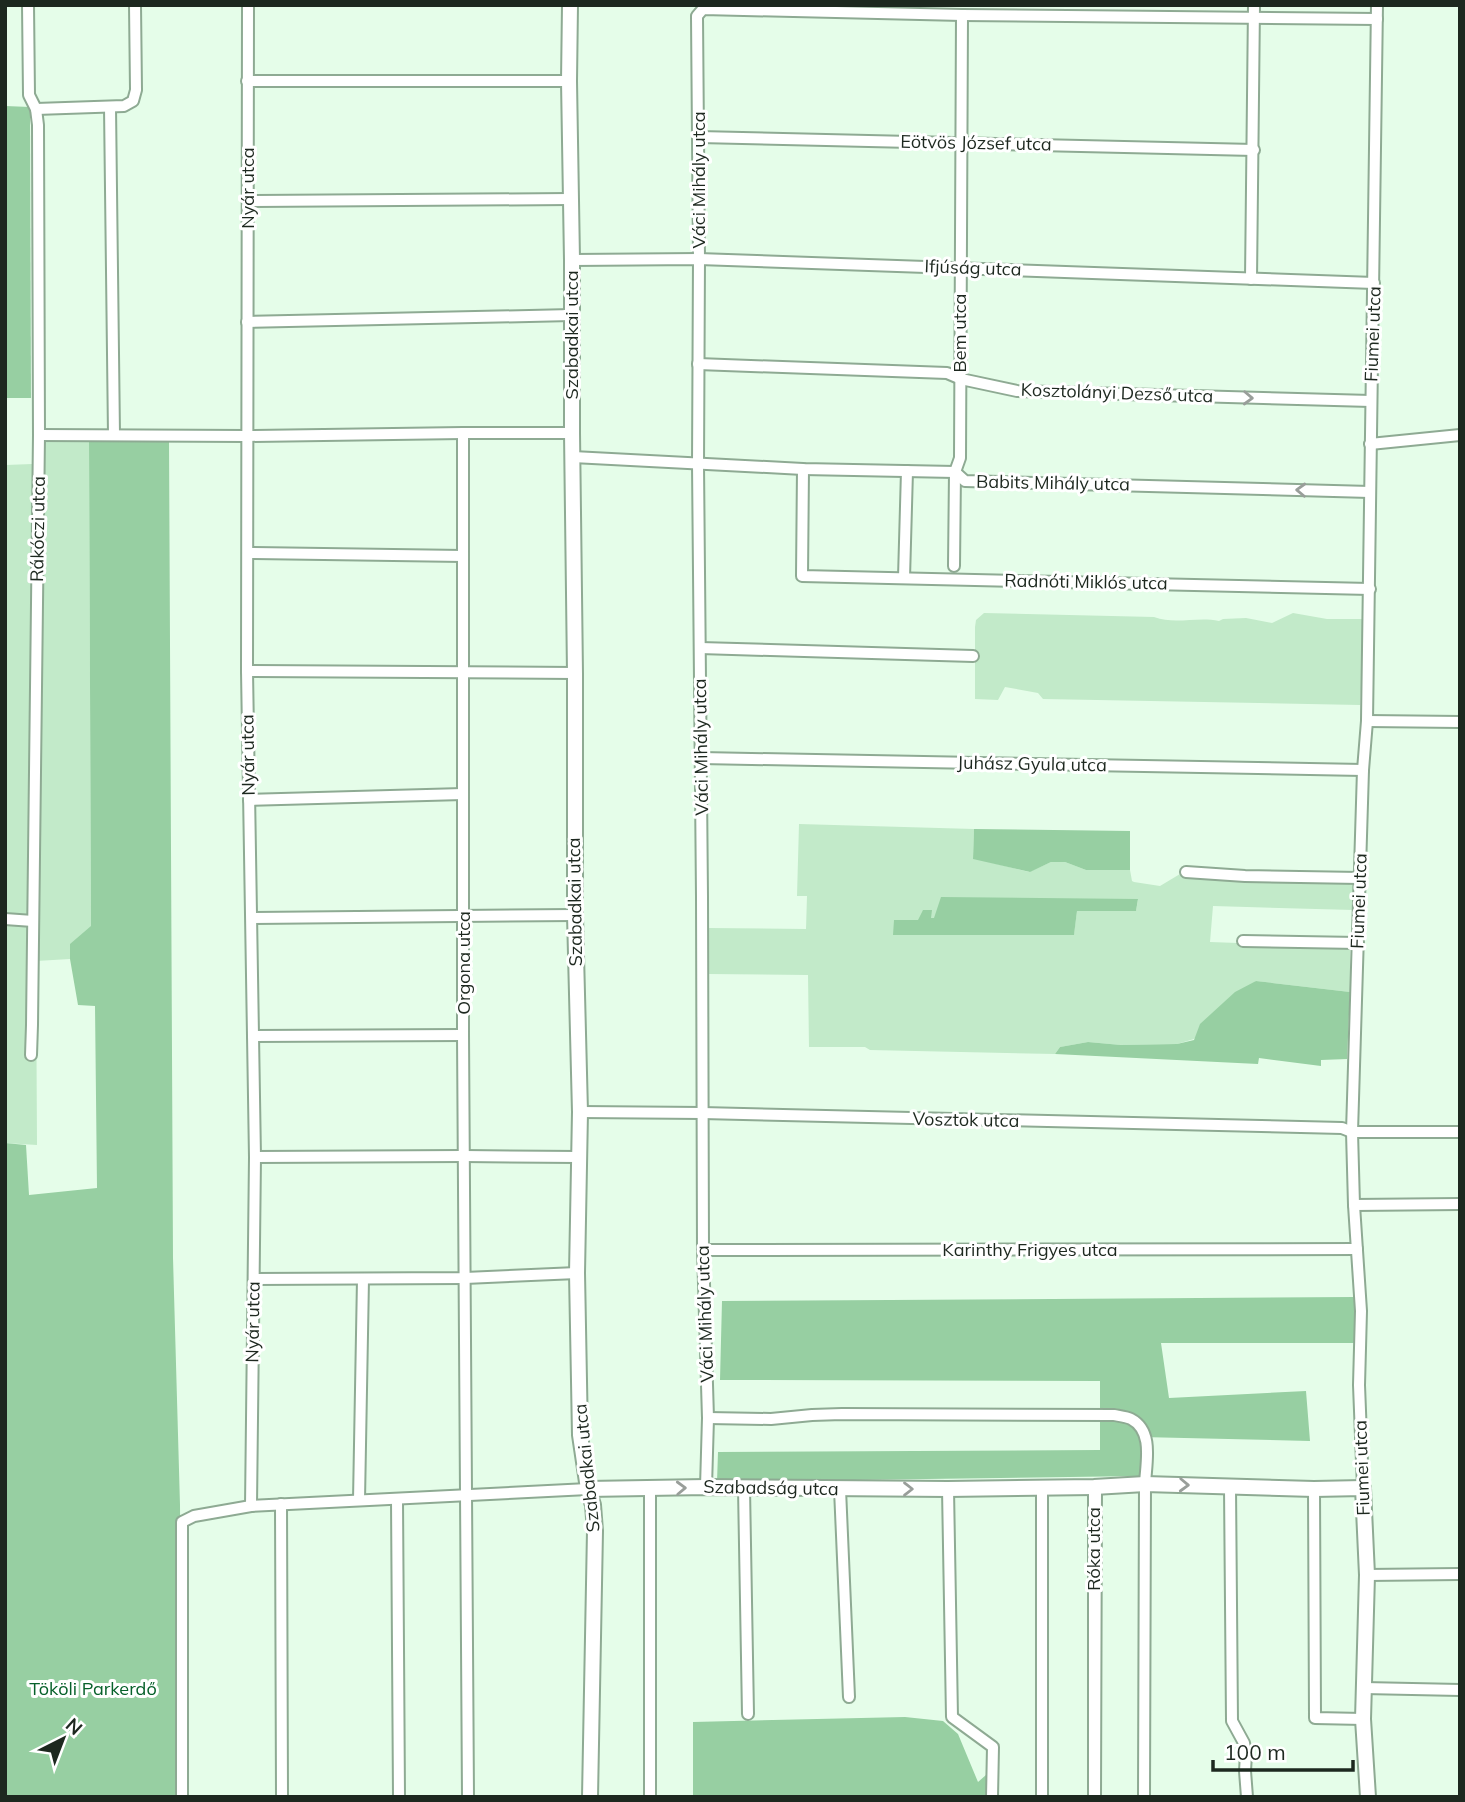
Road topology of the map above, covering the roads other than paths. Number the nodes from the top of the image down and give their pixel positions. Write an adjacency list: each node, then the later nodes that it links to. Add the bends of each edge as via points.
1 (28, 5): 14 (street, Rákóczi utca, via 30,95)
2 (135, 5): 13 (street, via 136,90 133,101)
3 (248, 5): 11 (street, Nyár utca)
4 (570, 5): 12 (street, Szabadkai utca)
5 (1254, 5): 9 (street)
6 (1377, 5): 10 (street, Fiumei utca)
7 (805, 9): 8 (street); 15 (street, Váci Mihály utca, via 702,9 697,16)
8 (962, 15): 9 (street); 16 (street, Bem utca)
9 (1254, 18): 10 (street); 17 (street)
10 (1377, 19): 24 (street, Fiumei utca)
11 (247, 81): 12 (street); 19 (street, Nyár utca)
12 (569, 81): 18 (street, Szabadkai utca)
13 (110, 107): 14 (street); 33 (street)
14 (36, 109): 32 (street, Rákóczi utca)
15 (699, 137): 16 (street, Eötvös József utca); 20 (street, Váci Mihály utca)
16 (960, 143): 17 (street, Eötvös József utca); 22 (street, Bem utca)
17 (1254, 150): 23 (street)
18 (570, 200): 19 (street); 21 (street, Szabadkai utca)
19 (248, 201): 26 (street, Nyár utca)
20 (699, 259): 21 (street, Ifjúság utca); 22 (street, Ifjúság utca); 27 (street, Váci Mihály utca)
21 (572, 260): 25 (street, Szabadkai utca)
22 (960, 268): 23 (street, Ifjúság utca); 28 (street, Bem utca)
23 (1251, 279): 24 (street, Ifjúság utca)
24 (1374, 283): 29 (street, Fiumei utca)
25 (572, 315): 26 (street); 31 (street, Szabadkai utca)
26 (247, 322): 35 (street, Nyár utca)
27 (698, 364): 28 (street, Kosztolányi Dezső utca, via 947,373); 38 (street, Váci Mihály utca)
28 (961, 379): 29 (street, Kosztolányi Dezső utca, one-way to 29, via 1017,391); 41 (street, Bem utca, via 960,458)
29 (1371, 401): 36 (street, Fiumei utca)
30 (463, 433): 31 (street); 35 (street); 44 (street, Orgona utca)
31 (572, 433): 37 (street, Szabadkai utca)
32 (39, 435): 33 (street); 65 (street, Rákóczi utca)
33 (114, 435): 35 (street)
34 (1460, 435): 36 (street)
35 (247, 436): 43 (street, Nyár utca)
36 (1370, 444): 42 (street, Fiumei utca)
37 (573, 457): 38 (street, Babits Mihály utca); 52 (street, Szabadkai utca)
38 (698, 464): 39 (street, Babits Mihály utca); 48 (street, Váci Mihály utca)
39 (803, 469): 40 (street, Babits Mihály utca); 46 (street, Radnóti Miklós utca, via 802,576)
40 (907, 471): 41 (street, Babits Mihály utca); 46 (street)
41 (955, 472): 42 (street, Babits Mihály utca, one-way to 41, via 965,481); 45 (street, Bem utca)
42 (1370, 492): 47 (street, Fiumei utca)
43 (248, 553): 44 (street); 50 (street, Nyár utca)
44 (463, 556): 51 (street, Orgona utca)
45 (954, 566)
46 (904, 578): 47 (street, Radnóti Miklós utca)
47 (1370, 589): 53 (street, Fiumei utca)
48 (700, 648): 49 (street); 55 (street, Váci Mihály utca)
49 (973, 656)
50 (247, 671): 51 (street); 58 (street, Nyár utca)
51 (464, 672): 52 (street); 57 (street, Orgona utca)
52 (575, 673): 61 (street, Szabadkai utca)
53 (1367, 721): 54 (street); 56 (street, Fiumei utca)
54 (1460, 722)
55 (701, 758): 56 (street, Juhász Gyula utca); 72 (street, Váci Mihály utca)
56 (1363, 771): 60 (street, Fiumei utca)
57 (463, 794): 58 (street); 62 (street, Orgona utca)
58 (249, 800): 63 (street, Nyár utca)
59 (1186, 872): 60 (street)
60 (1360, 878): 67 (street, Fiumei utca)
61 (575, 915): 62 (street); 71 (street, Szabadkai utca)
62 (464, 916): 63 (street); 68 (street, Orgona utca)
63 (252, 918): 69 (street, Nyár utca)
64 (5, 919): 65 (street)
65 (33, 921): 70 (street, Rákóczi utca)
66 (1243, 941): 67 (street)
67 (1358, 943): 73 (street, Fiumei utca)
68 (464, 1035): 69 (street); 75 (street, Orgona utca)
69 (253, 1036): 76 (street, Nyár utca)
70 (31, 1055)
71 (580, 1112): 72 (street, Vosztok utca); 77 (street, Szabadkai utca)
72 (702, 1113): 73 (street, Vosztok utca, via 1342,1128); 81 (street, Váci Mihály utca)
73 (1352, 1132): 74 (street, Vosztok utca); 79 (street, Fiumei utca)
74 (1460, 1132)
75 (464, 1156): 76 (street); 77 (street); 83 (street, Orgona utca)
76 (255, 1157): 84 (street, Nyár utca)
77 (578, 1157): 82 (street, Szabadkai utca)
78 (1460, 1204): 79 (street)
79 (1354, 1205): 80 (street, Fiumei utca)
80 (1357, 1249): 81 (street, Karinthy Frigyes utca); 93 (street, Fiumei utca)
81 (703, 1250): 86 (street, Váci Mihály utca)
82 (577, 1273): 83 (street); 94 (street, Szabadkai utca, via 580,1435)
83 (465, 1278): 85 (street); 99 (street, Orgona utca)
84 (254, 1279): 85 (street); 103 (street, Nyár utca)
85 (363, 1279): 101 (street)
86 (708, 1418): 87 (street, via 1114,1415 1132,1419 1143,1430 1147,1443); 88 (street, Váci Mihály utca)
87 (1145, 1484): 89 (street, Szabadság utca); 90 (street, Szabadság utca, one-way to 90); 120 (street)
88 (706, 1487): 91 (street, Szabadság utca); 95 (street, Szabadság utca, one-way to 88)
89 (1094, 1487): 92 (street, Szabadság utca); 119 (street, Róka utca)
90 (1230, 1487): 98 (street, Szabadság utca); 121 (street, via 1232,1721 1244,1743)
91 (744, 1488): 96 (street, Szabadság utca); 109 (street)
92 (1042, 1488): 97 (street, Szabadság utca); 118 (street)
93 (1363, 1488): 98 (street, Szabadság utca); 105 (street, Fiumei utca)
94 (588, 1489): 95 (street, Szabadság utca); 99 (street, Szabadság utca); 115 (street, Szabadkai utca, via 595,1531)
95 (650, 1489): 116 (street)
96 (840, 1489): 97 (street, Szabadság utca, one-way to 97); 108 (street)
97 (948, 1489): 117 (street, via 952,1717 993,1747)
98 (1314, 1489): 110 (street, via 1315,1718)
99 (466, 1494): 100 (street, Szabadság utca); 114 (street, Orgona utca)
100 (397, 1499): 101 (street, Szabadság utca); 113 (street)
101 (359, 1500): 102 (street, Szabadság utca)
102 (281, 1504): 103 (street, Szabadság utca); 112 (street)
103 (251, 1506): 111 (street, Szabadság utca, via 182,1522)
104 (1460, 1574): 105 (street)
105 (1367, 1575): 106 (street, Fiumei utca)
106 (1364, 1688): 107 (street); 110 (street, Fiumei utca)
107 (1460, 1690)
108 (849, 1697)
109 (748, 1714)
110 (1363, 1719): 122 (street, Fiumei utca)
111 (182, 1797)
112 (282, 1797)
113 (399, 1797)
114 (468, 1797)
115 (590, 1797)
116 (650, 1797)
117 (992, 1797)
118 (1042, 1797)
119 (1095, 1797)
120 (1144, 1797)
121 (1247, 1797)
122 (1368, 1797)

